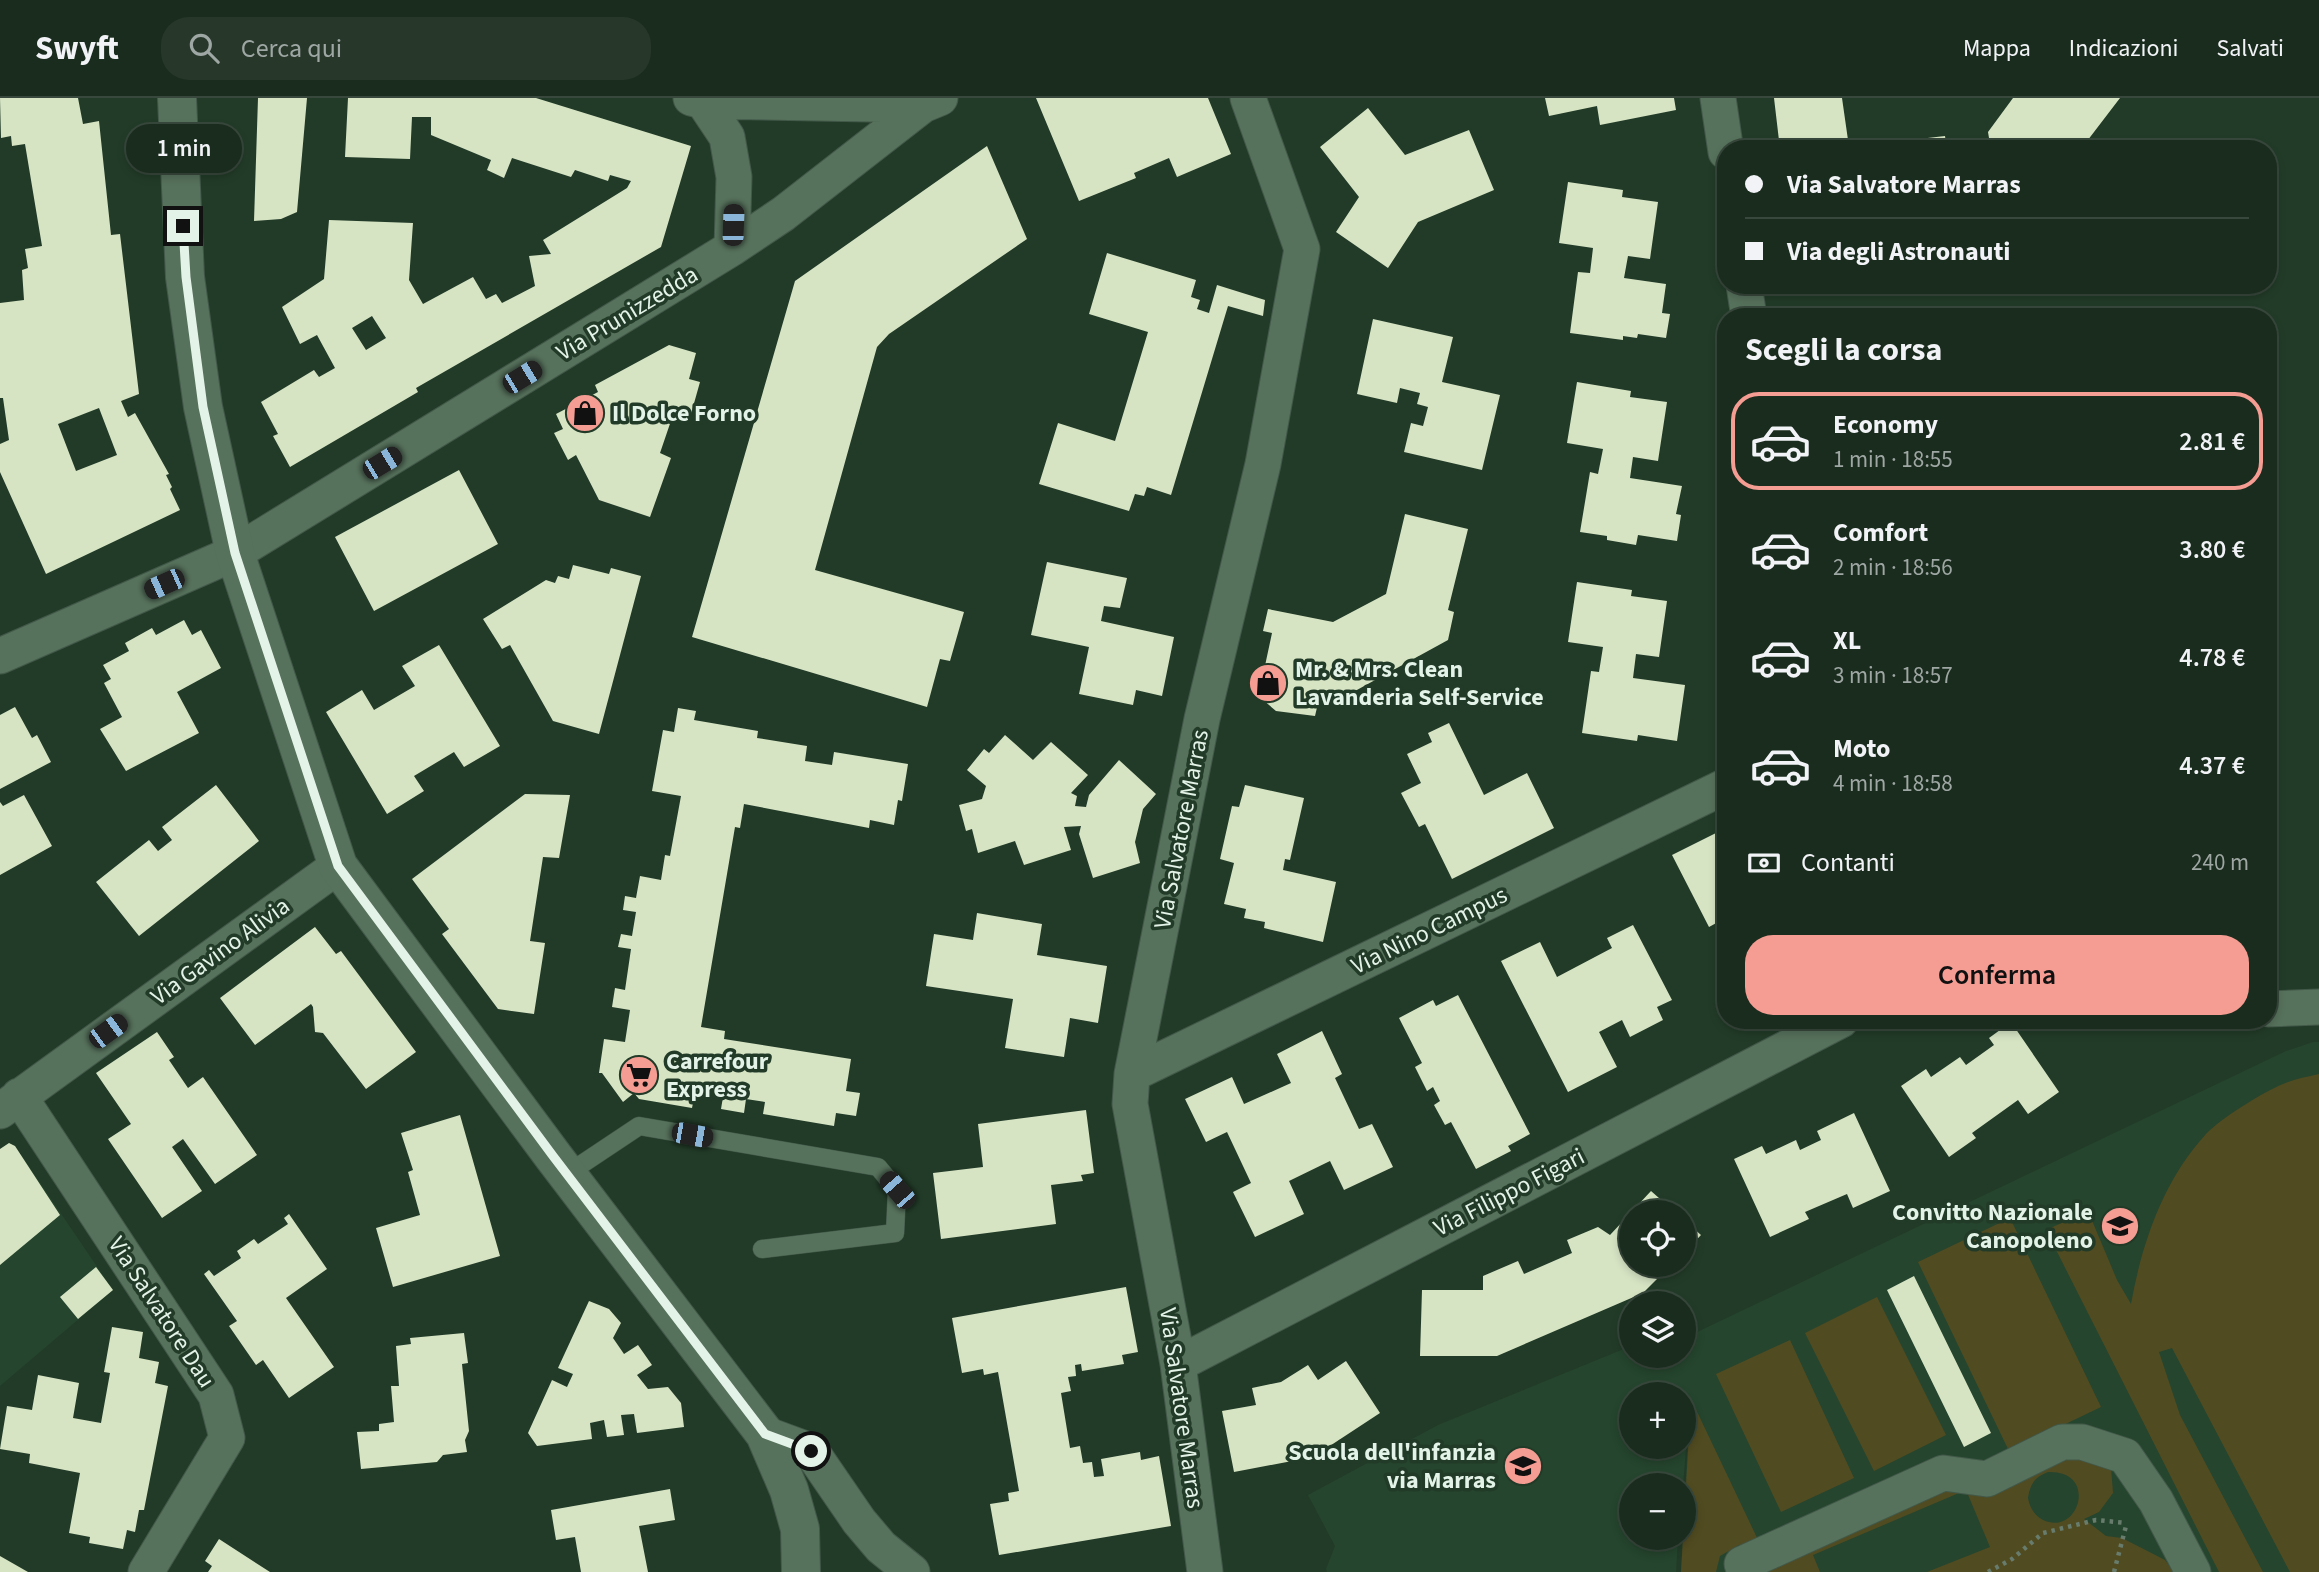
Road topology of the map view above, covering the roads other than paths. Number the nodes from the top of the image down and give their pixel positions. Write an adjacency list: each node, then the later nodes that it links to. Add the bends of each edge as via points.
1 (177, 98): 8 (main road, via 186,277 203,407)
2 (1248, 98): 15 (street, Via Salvatore Marras, via 1302,249 1263,464 1202,719)
3 (1718, 98): 6 (street)
4 (697, 99): 5 (street); 7 (street, via 727,136 734,177)
5 (932, 102): 7 (street, Via Prunizzedda)
6 (1724, 140)
7 (732, 248): 8 (street, Via Prunizzedda)
8 (235, 553): 9 (street, Via Prunizzedda); 11 (main road)
9 (0, 656)
10 (1717, 790): 15 (street, Via Nino Campus)
11 (338, 866): 16 (street, Via Gavino Alivia); 17 (main road)
12 (2318, 1008): 13 (street)
13 (2277, 1009)
14 (1824, 1029): 19 (street, Via Filippo Figari)
15 (1132, 1074): 19 (street, Via Salvatore Marras, via 1130,1104)
16 (9, 1103): 22 (street, Via Salvatore Dau, via 216,1395 227,1437)
17 (567, 1174): 18 (lane, via 639,1126 878,1167 897,1190 895,1233); 20 (main road)
18 (762, 1249)
19 (1178, 1364): 25 (street, Via Salvatore Marras)
20 (765, 1434): 23 (main road, via 800,1529); 24 (street, via 811,1451 859,1521)
21 (1742, 1564): 26 (street, via 1943,1474 1987,1479 2062,1442 2082,1441 2125,1456 2156,1501)
22 (146, 1572)
23 (801, 1572)
24 (912, 1572)
25 (1205, 1572)
26 (2193, 1572)

